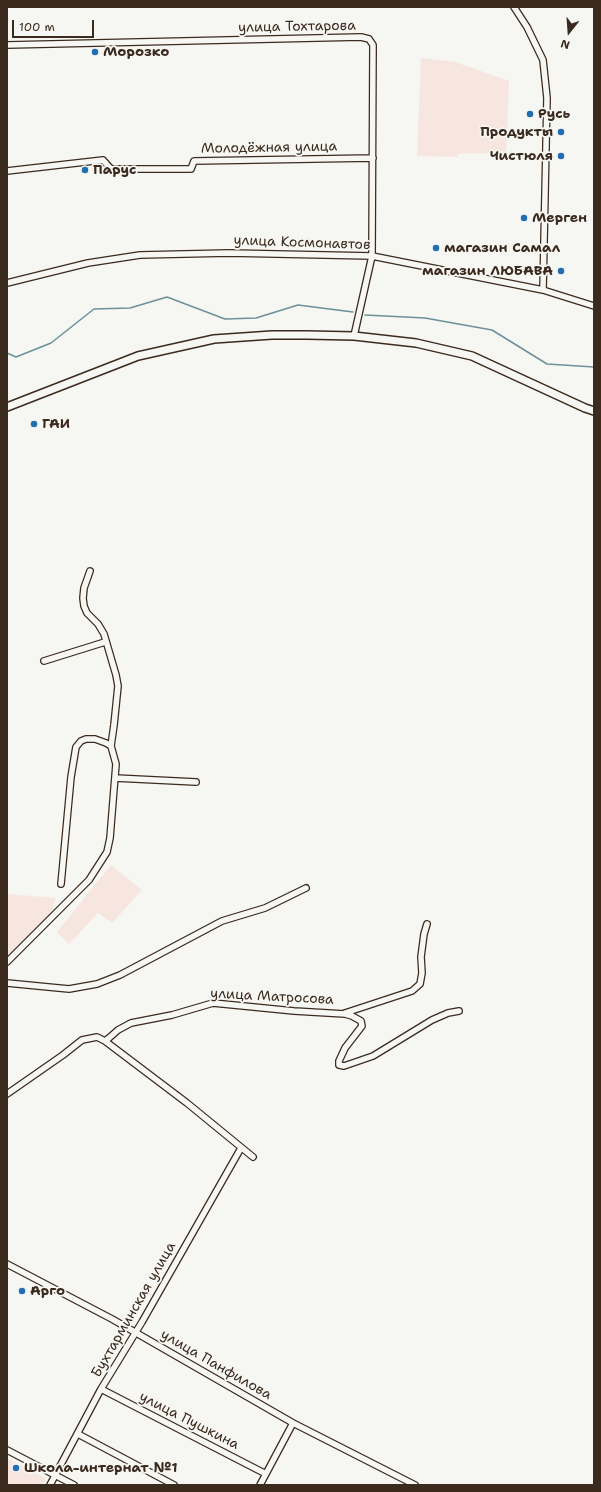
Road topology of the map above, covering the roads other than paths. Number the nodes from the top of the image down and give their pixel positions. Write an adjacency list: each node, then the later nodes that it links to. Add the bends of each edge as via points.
1 (514, 7): 7 (street, via 527,27 542,60 547,98)
2 (7, 45): 3 (street, улица Тохтарова, via 361,37 368,39 373,45)
3 (373, 158): 4 (street, Молодёжная улица, via 194,161 191,169 111,169 103,160); 5 (street, улица Тохтарова)
4 (7, 171)
5 (372, 256): 6 (street, улица Космонавтов, via 140,254 88,263); 7 (street, улица Космонавтов); 9 (street, улица Тохтарова)
6 (7, 283)
7 (542, 290): 8 (street, улица Космонавтов)
8 (594, 306)
9 (354, 336): 10 (street, via 272,335 214,339 138,356); 11 (street, via 416,343 472,356)
10 (7, 407)
11 (594, 411)
12 (90, 572): 13 (street, via 82,598 87,613 104,634)
13 (105, 642): 14 (street); 15 (street, via 118,686)
14 (44, 661)
15 (111, 746): 16 (street, via 116,764); 18 (street, via 96,739 86,739 76,747)
16 (116, 778): 17 (street); 21 (street, via 110,838 107,852 100,864 89,880)
17 (196, 782)
18 (61, 884)
19 (306, 888): 22 (street, via 265,908 222,920 120,975 97,984 69,989)
20 (427, 924): 24 (street, via 421,957 420,984 412,991)
21 (7, 962)
22 (7, 983)
23 (459, 1011): 24 (street, via 432,1020 373,1056 344,1066 340,1065 339,1061 345,1048 362,1026 361,1020)
24 (345, 1014): 25 (street, улица Матросова, via 213,1003 131,1023)
25 (105, 1041): 26 (street, via 97,1037 82,1040); 27 (street)
26 (7, 1094)
27 (241, 1148): 28 (street); 30 (street, Бухтарминская улица)
28 (253, 1157)
29 (7, 1264): 30 (street, улица Панфилова)
30 (135, 1332): 31 (street, Бухтарминская улица); 32 (street, улица Панфилова)
31 (101, 1389): 33 (street, Бухтарминская улица); 35 (street, улица Пушкина)
32 (293, 1423): 35 (street); 41 (street, улица Панфилова)
33 (78, 1434): 36 (street, Бухтарминская улица); 39 (street)
34 (7, 1450): 36 (street)
35 (266, 1474): 40 (street)
36 (56, 1476): 37 (street, Бухтарминская улица); 38 (street)
37 (50, 1485)
38 (74, 1485)
39 (174, 1485)
40 (260, 1485)
41 (415, 1485)

